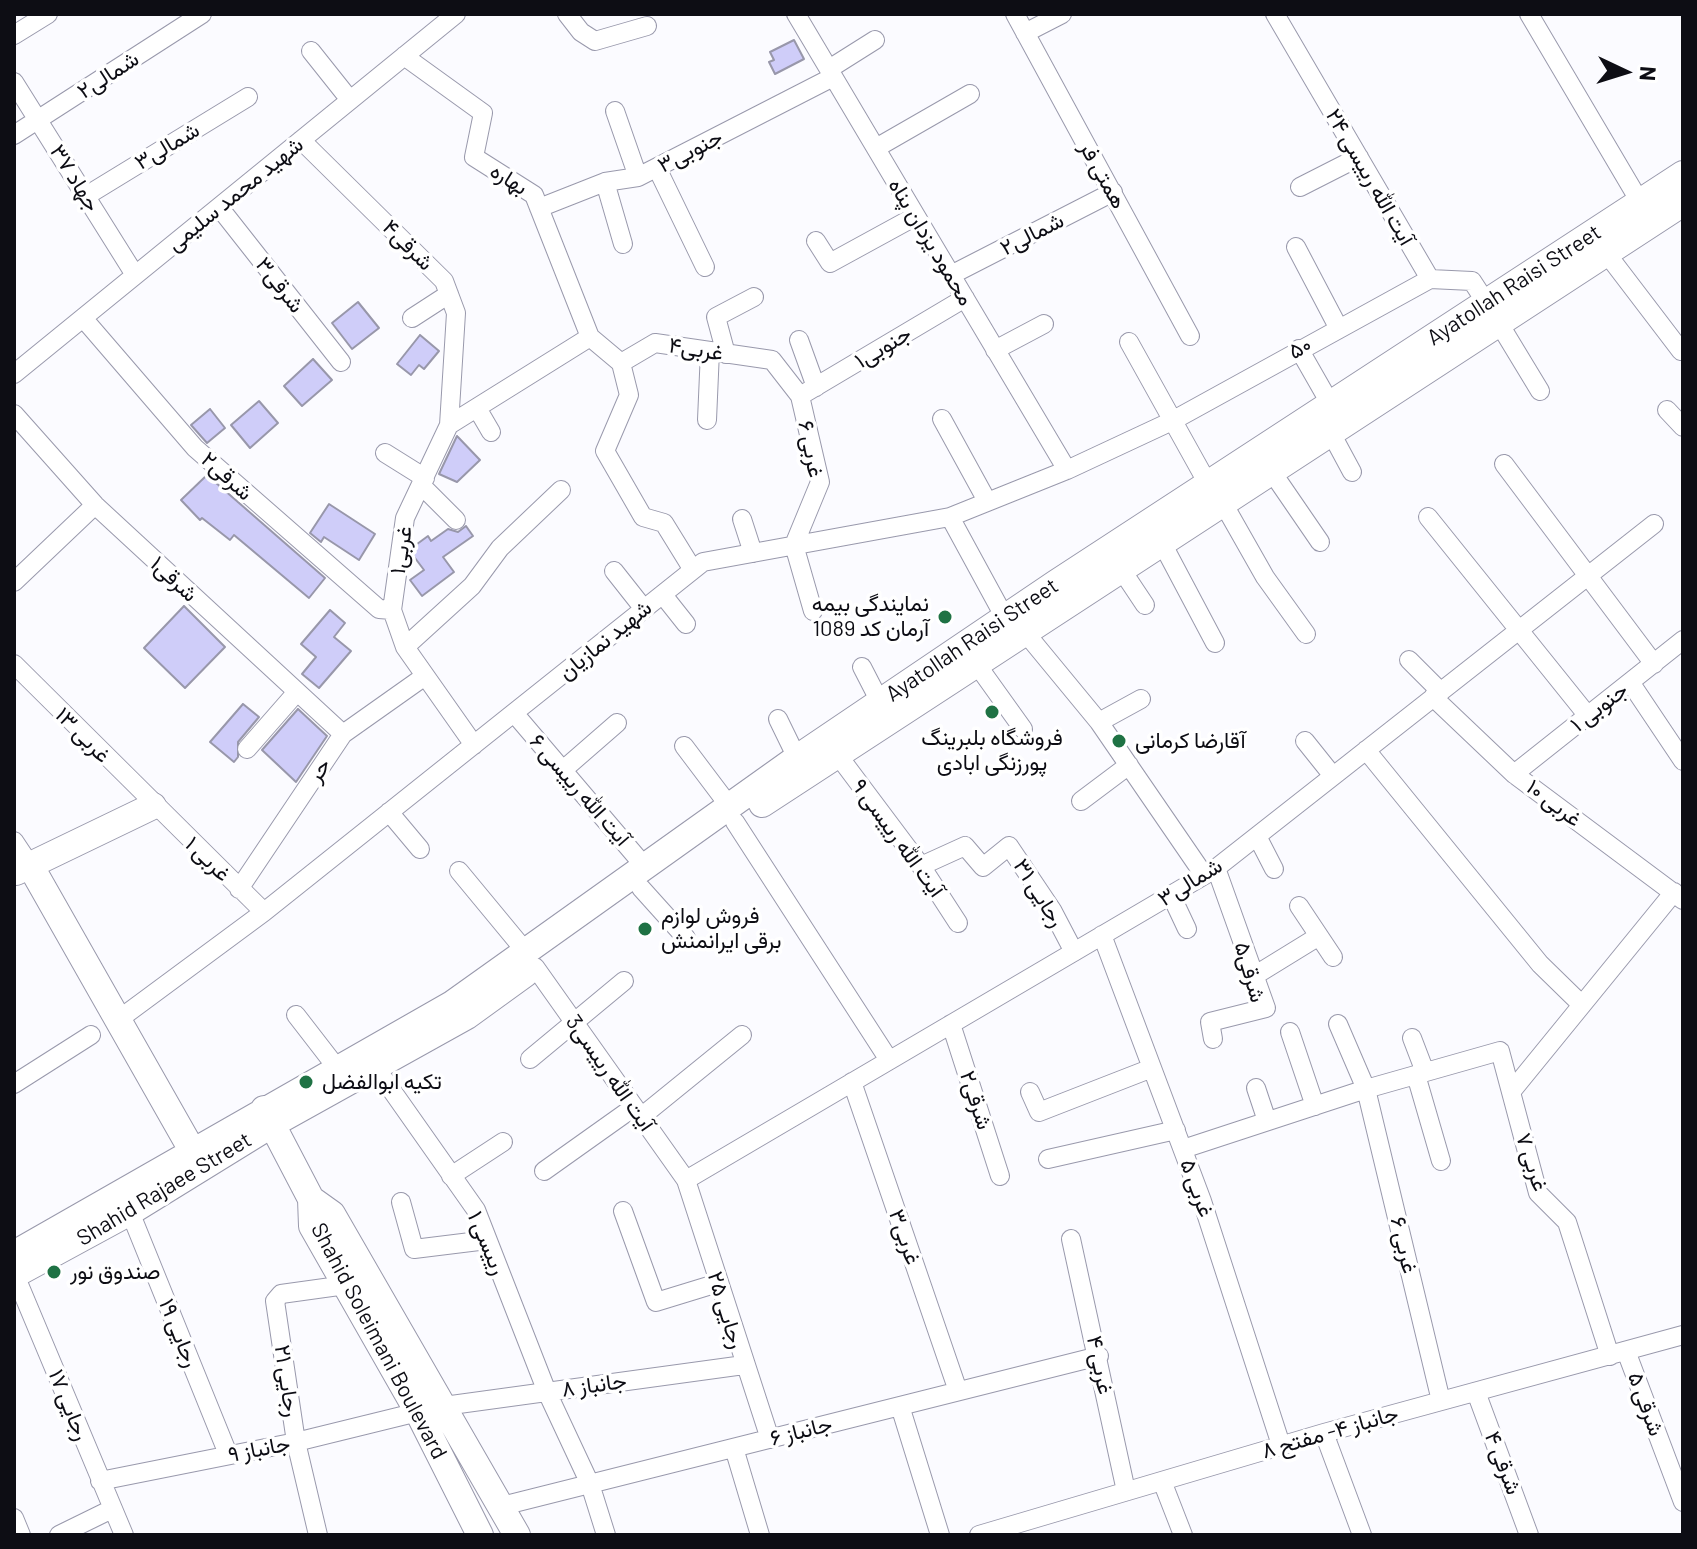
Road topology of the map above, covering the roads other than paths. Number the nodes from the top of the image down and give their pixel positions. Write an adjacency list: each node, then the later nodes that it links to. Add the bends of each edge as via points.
1 (48, 14): 12 (street)
2 (202, 14): 22 (street, شمالی۲)
3 (456, 14): 15 (street, شهید محمد سلیمی)
4 (567, 14): 10 (street, via 595,41)
5 (796, 14): 16 (street, محمود یزدان پناه)
6 (1015, 14): 11 (street, همتی فر)
7 (1062, 14): 11 (street)
8 (1275, 14): 26 (street, آیت الله رییسی ۲۴)
9 (1529, 14): 34 (street)
10 (647, 26)
11 (1025, 33): 32 (street, همتی فر)
12 (14, 35)
13 (875, 40): 16 (street, جنوبی۳)
14 (311, 51): 20 (street)
15 (404, 56): 20 (street, شهید محمد سلیمی); 37 (street, بهاره, via 483,113 474,157 534,195)
16 (831, 73): 25 (street, محمود یزدان پناه); 27 (street, جنوبی۳)
17 (14, 82): 22 (street, جهاد ۳۷)
18 (970, 94): 25 (street)
19 (248, 97): 33 (street, شمالی۳)
20 (350, 100): 24 (street, شهید محمد سلیمی)
21 (615, 111): 29 (street)
22 (39, 119): 23 (street, شمالی۲); 33 (street, جهاد ۳۷)
23 (14, 135)
24 (301, 140): 36 (street, شهید محمد سلیمی); 47 (street, شرقی۴, via 444,281)
25 (876, 148): 38 (street, محمود یزدان پناه)
26 (1359, 157): 31 (street); 46 (street, آیت الله رییسی ۲۴)
27 (657, 168): 29 (street, جنوبی۳); 43 (street)
28 (1683, 174): 34 (main road, Ayatollah Raisi Street)
29 (638, 177): 30 (street, جنوبی۳)
30 (605, 182): 37 (street, جنوبی۳); 40 (street)
31 (1300, 187)
32 (1113, 192): 45 (street, شمالی۲); 55 (street, همتی فر)
33 (86, 196): 44 (street, جهاد ۳۷)
34 (1640, 202): 50 (main road, Ayatollah Raisi Street)
35 (1683, 203): 42 (main road, Ayatollah Raisi Street)
36 (219, 207): 44 (street, شهید محمد سلیمی); 63 (street, شرقی۳)
37 (539, 208): 56 (street, بهاره)
38 (916, 216): 39 (street, via 830,263); 45 (street, محمود یزدان پناه)
39 (816, 241)
40 (623, 244)
41 (1296, 247): 54 (street)
42 (1607, 254): 50 (main road, Ayatollah Raisi Street); 61 (street)
43 (705, 267)
44 (135, 275): 51 (street, شهید محمد سلیمی)
45 (951, 275): 49 (street, محمود یزدان پناه)
46 (1430, 279): 50 (street, via 1472,281); 54 (street, ۵۰)
47 (449, 294): 52 (street); 75 (street, شرقی۴, via 456,313)
48 (754, 297): 62 (street, via 716,317)
49 (965, 298): 60 (street, محمود یزدان پناه); 66 (street, جنوبی۱)
50 (1494, 315): 67 (street); 68 (main road, Ayatollah Raisi Street); 78 (main road, Ayatollah Raisi Street)
51 (83, 318): 65 (street, شهید محمد سلیمی); 106 (street, شرقی۲, via 195,448 379,609)
52 (412, 318)
53 (1044, 324): 60 (street)
54 (1338, 327): 59 (street, ۵۰)
55 (1190, 336)
56 (590, 337): 64 (street); 69 (street)
57 (799, 340): 66 (street)
58 (1129, 342): 74 (street)
59 (1299, 349): 68 (street); 74 (street, ۵۰)
60 (995, 350): 81 (street, محمود یزدان پناه)
61 (1681, 351)
62 (718, 352): 64 (street, غربی۴, via 655,343); 66 (street, غربی۴, via 772,360); 73 (street)
63 (341, 362)
64 (621, 363): 99 (street, via 629,395 605,451 643,517 664,523)
65 (14, 374)
66 (808, 391): 96 (street, غربی ۶, via 820,482)
67 (1540, 391)
68 (1331, 405): 86 (main road, Ayatollah Raisi Street)
69 (477, 408): 75 (street); 77 (street)
70 (1667, 410): 76 (street)
71 (14, 414): 88 (street, شرقی۱)
72 (942, 419): 87 (street)
73 (707, 420)
74 (1172, 421): 81 (street, شهید نمازیان); 86 (street)
75 (449, 425): 84 (street, غربی۱)
76 (1683, 427)
77 (491, 432)
78 (1331, 433): 82 (main road, Ayatollah Raisi Street); 83 (street)
79 (385, 453): 84 (street)
80 (1504, 464): 101 (street)
81 (1067, 470): 87 (street, شهید نمازیان)
82 (1272, 472): 86 (main road, Ayatollah Raisi Street); 94 (street)
83 (1352, 472)
84 (423, 482): 92 (street); 106 (street, غربی۱, via 405,518)
85 (561, 490): 114 (street, via 500,548 472,586)
86 (1215, 493): 95 (main road, Ayatollah Raisi Street); 98 (main road, Ayatollah Raisi Street); 111 (street)
87 (987, 501): 89 (street, شهید نمازیان)
88 (95, 505): 102 (street); 122 (street, شرقی۱)
89 (950, 517): 96 (street, شهید نمازیان); 109 (street, شرقی۵)
90 (1428, 517): 110 (street)
91 (742, 519): 97 (street)
92 (456, 520)
93 (1654, 524): 101 (street, شمالی۳)
94 (1320, 542)
95 (1162, 543): 98 (main road, Ayatollah Raisi Street); 113 (street)
96 (794, 545): 97 (street, شهید نمازیان); 107 (street)
97 (753, 553): 99 (street, شهید نمازیان, via 703,562)
98 (1114, 559): 104 (street); 109 (main road, Ayatollah Raisi Street)
99 (693, 570): 103 (street, شهید نمازیان)
100 (614, 571): 105 (street)
101 (1588, 576): 110 (street, شمالی۳); 118 (street)
102 (14, 582)
103 (663, 595): 105 (street, شهید نمازیان); 108 (street)
104 (1145, 605)
105 (644, 609): 126 (street, شهید نمازیان)
106 (392, 610): 114 (street, غربی۱)
107 (813, 611)
108 (686, 624)
109 (1015, 625): 116 (main road, Ayatollah Raisi Street); 125 (main road, Ayatollah Raisi Street); 129 (street, شرقی۵)
110 (1519, 630): 123 (street, شمالی۳); 127 (street)
111 (1306, 634)
112 (1683, 640): 118 (street, جنوبی ۱)
113 (1215, 643)
114 (405, 647): 120 (street, غربی۱)
115 (1409, 660): 123 (street, غربی ۱۰)
116 (975, 662): 131 (street); 138 (main road, Ayatollah Raisi Street)
117 (14, 664): 146 (street, غربی ۱۳)
118 (1654, 664): 121 (street, جنوبی ۱)
119 (862, 667): 125 (street)
120 (425, 676): 132 (street, حر); 134 (street, غربی۱)
121 (1630, 682): 127 (street, جنوبی ۱); 140 (street)
122 (296, 693): 132 (street, شرقی۱); 136 (street)
123 (1437, 694): 137 (street, شمالی۳); 143 (street, غربی ۱۰)
124 (1141, 699): 129 (street)
125 (880, 702): 139 (main road, Ayatollah Raisi Street)
126 (514, 713): 134 (street, شهید نمازیان); 142 (street, آیت الله رییسی ۶)
127 (1588, 716): 143 (street, جنوبی ۱)
128 (778, 719): 139 (street)
129 (1099, 722): 141 (street, شرقی۵)
130 (617, 723): 142 (street)
131 (1023, 729)
132 (343, 734): 158 (street, حر)
133 (1305, 741): 144 (street)
134 (474, 745): 147 (street, شهید نمازیان)
135 (684, 746): 148 (street)
136 (247, 749)
137 (1366, 750): 144 (street, شمالی۳); 173 (street, via 1540,964)
138 (837, 754): 148 (main road, Ayatollah Raisi Street); 152 (street, آیت الله رییسی ۹)
139 (797, 758): 148 (main road, Ayatollah Raisi Street)
140 (1683, 761)
141 (1129, 765): 145 (street); 156 (street, شرقی۵)
142 (563, 770): 157 (street, آیت الله رییسی ۶)
143 (1514, 774): 160 (street, غربی ۱۰)
144 (1333, 776): 149 (street, شمالی۳)
145 (1081, 801)
146 (153, 806): 153 (main road); 158 (street, غربی ۱)
147 (389, 812): 151 (street); 162 (street, شهید نمازیان)
148 (732, 815): 157 (main road, Ayatollah Raisi Street); 185 (street)
149 (1257, 836): 154 (street); 156 (street, شمالی۳)
150 (14, 841): 153 (street)
151 (420, 849)
152 (921, 866): 163 (street, آیت الله رییسی ۹); 168 (street, رجایی ۳۱, via 965,846 983,867 1009,846)
153 (22, 869): 175 (main road)
154 (1274, 869)
155 (459, 871): 170 (street, آیت الله رییسی3)
156 (1210, 871): 159 (street, شمالی۳); 171 (street, شرقی۵)
157 (643, 878): 167 (street, آیت الله رییسی ۶); 170 (main road, Ayatollah Raisi Street)
158 (239, 889): 162 (street, غربی ۱)
159 (1171, 895): 164 (street); 165 (street, شمالی۳)
160 (1678, 896): 173 (street)
161 (1299, 906): 166 (street)
162 (264, 912): 175 (street, شهید نمازیان)
163 (958, 923)
164 (1187, 929)
165 (1102, 935): 168 (street, شمالی۳); 188 (street, غربی ۵)
166 (1319, 936): 169 (street); 171 (street)
167 (686, 938)
168 (1074, 952): 177 (street, شمالی۳)
169 (1333, 957)
170 (530, 959): 176 (street, آیت الله رییسی3); 186 (main road, Ayatollah Raisi Street); 187 (main road, Ayatollah Raisi Street, via 467,1016)
171 (1254, 976): 183 (street, شرقی۵, via 1266,1008 1210,1022)
172 (624, 981): 176 (street)
173 (1582, 1005): 195 (street)
174 (296, 1015): 186 (street)
175 (118, 1020): 203 (main road)
176 (574, 1022): 184 (street); 197 (street, آیت الله رییسی3)
177 (951, 1024): 185 (street, شمالی۳); 208 (street, شرقی۲)
178 (1338, 1024): 193 (street, غربی ۶)
179 (1290, 1032): 196 (street)
180 (91, 1035): 191 (street)
181 (742, 1035): 197 (street)
182 (1412, 1038): 189 (street)
183 (1213, 1039)
184 (530, 1059)
185 (889, 1060): 190 (street, شمالی۳)
186 (337, 1068): 198 (main road, Ayatollah Raisi Street)
187 (376, 1068): 198 (main road, Ayatollah Raisi Street); 207 (street, رییسی ۱)
188 (1152, 1068): 194 (street, via 1039,1112); 200 (street, غربی ۵)
189 (1420, 1074): 193 (street); 195 (street, غربی ۷, via 1500,1051); 205 (street)
190 (852, 1082): 209 (street, شمالی۳); 224 (street, غربی۳)
191 (14, 1084)
192 (1256, 1088): 199 (street)
193 (1366, 1089): 196 (street); 227 (street, غربی ۶)
194 (1030, 1092)
195 (1511, 1092): 221 (street, غربی ۷, via 1538,1193 1567,1222)
196 (1315, 1106): 199 (street)
197 (638, 1112): 206 (street); 209 (street, آیت الله رییسی3)
198 (267, 1117): 203 (main road, Shahid Rajaee Street); 210 (main road); 213 (main road, Shahid Rajaee Street)
199 (1267, 1121): 202 (street)
200 (1176, 1130): 202 (street, غربی ۵); 204 (street)
201 (503, 1142): 207 (street)
202 (1183, 1149): 234 (street, غربی ۵)
203 (193, 1152): 216 (main road, Shahid Rajaee Street)
204 (1048, 1159)
205 (1441, 1161)
206 (544, 1171)
207 (451, 1176): 215 (street, رییسی ۱, via 476,1210)
208 (1000, 1176)
209 (686, 1180): 218 (street, رجایی ۲۵)
210 (311, 1199): 219 (main road, Shahid Soleimani Boulevard, via 312,1226); 228 (main road, Shahid Soleimani Boulevard, via 332,1214)
211 (401, 1202): 215 (street, via 414,1249)
212 (623, 1211): 218 (street, via 656,1302)
213 (130, 1212): 217 (main road, Shahid Rajaee Street); 236 (street, رجایی ۱۹)
214 (1071, 1239): 222 (street, غربی ۴)
215 (487, 1240): 225 (street, رییسی ۱)
216 (14, 1254)
217 (14, 1275): 237 (street, رجایی ۱۷)
218 (718, 1283): 223 (street, رجایی ۲۵)
219 (346, 1285): 230 (main road, Shahid Soleimani Boulevard); 233 (street, رجایی ۲۱, via 276,1296)
220 (1683, 1335): 221 (street, جانباز ۴- مفتح ۸)
221 (1618, 1353): 226 (street, جانباز ۴- مفتح ۸); 241 (street, شرقی ۵)
222 (1099, 1356): 224 (street, جانباز ۶); 240 (street, غربی ۴)
223 (744, 1365): 225 (street, جانباز ۸); 232 (street, رجایی ۲۵)
224 (958, 1391): 229 (street, جانباز ۶)
225 (547, 1392): 228 (street, جانباز ۸); 239 (street, رییسی ۱)
226 (1476, 1392): 227 (street, جانباز ۴- مفتح ۸); 257 (street, شرقی ۴)
227 (1441, 1401): 231 (street, جانباز ۴- مفتح ۸)
228 (444, 1406): 242 (main road, Shahid Soleimani Boulevard)
229 (900, 1406): 232 (street, جانباز ۶); 253 (street)
230 (418, 1412): 233 (street, جانباز ۹); 249 (main road, Shahid Soleimani Boulevard)
231 (1324, 1433): 234 (street, جانباز ۴- مفتح ۸); 256 (street)
232 (770, 1439): 235 (street, جانباز ۶)
233 (296, 1442): 236 (street, جانباز ۹); 248 (street, رجایی ۲۱)
234 (1281, 1445): 238 (street, جانباز ۴- مفتح ۸)
235 (734, 1448): 239 (street, جانباز ۶); 252 (street)
236 (228, 1454): 237 (street, جانباز ۹)
237 (100, 1481): 243 (street, رجایی ۱۷)
238 (1162, 1481): 240 (street, جانباز ۴- مفتح ۸); 255 (street)
239 (590, 1484): 242 (street, جانباز ۶); 251 (street)
240 (1126, 1491): 254 (street, جانباز ۴- مفتح ۸)
241 (1683, 1502)
242 (502, 1506): 250 (main road, Shahid Soleimani Boulevard)
243 (112, 1509): 246 (street); 247 (street, رجایی ۱۷)
244 (14, 1518): 245 (street)
245 (21, 1535)
246 (59, 1535)
247 (124, 1535)
248 (318, 1535)
249 (480, 1535)
250 (517, 1535)
251 (606, 1535)
252 (760, 1535)
253 (940, 1535)
254 (979, 1535)
255 (1183, 1535)
256 (1362, 1535)
257 (1529, 1535)

